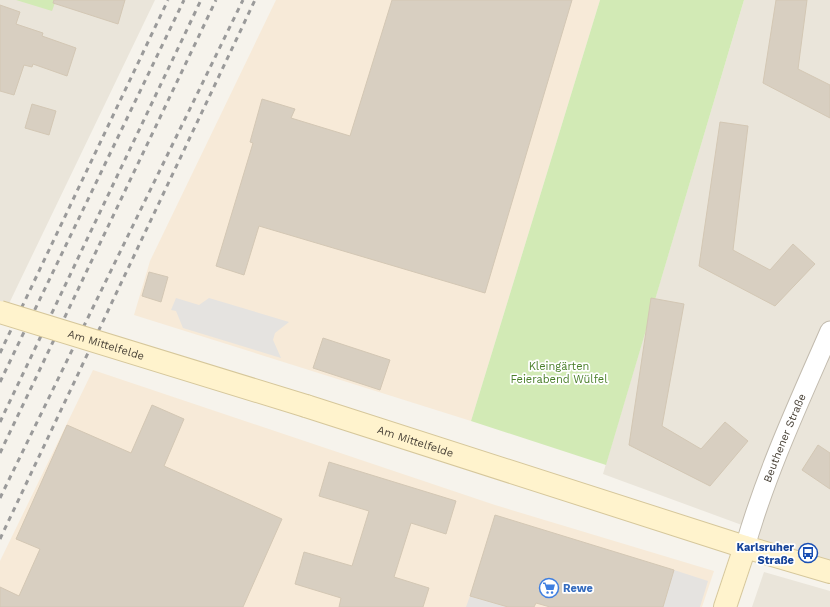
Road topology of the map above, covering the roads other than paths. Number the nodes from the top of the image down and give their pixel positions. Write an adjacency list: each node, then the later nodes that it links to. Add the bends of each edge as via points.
1 (0, 312): 3 (street, Am Mittelfelde, bridge, via 306,406)
2 (830, 331): 3 (street, Beuthener Straße, via 787,430)
3 (745, 547): 4 (street, Am Mittelfelde); 5 (street)
4 (830, 572)
5 (726, 607)

